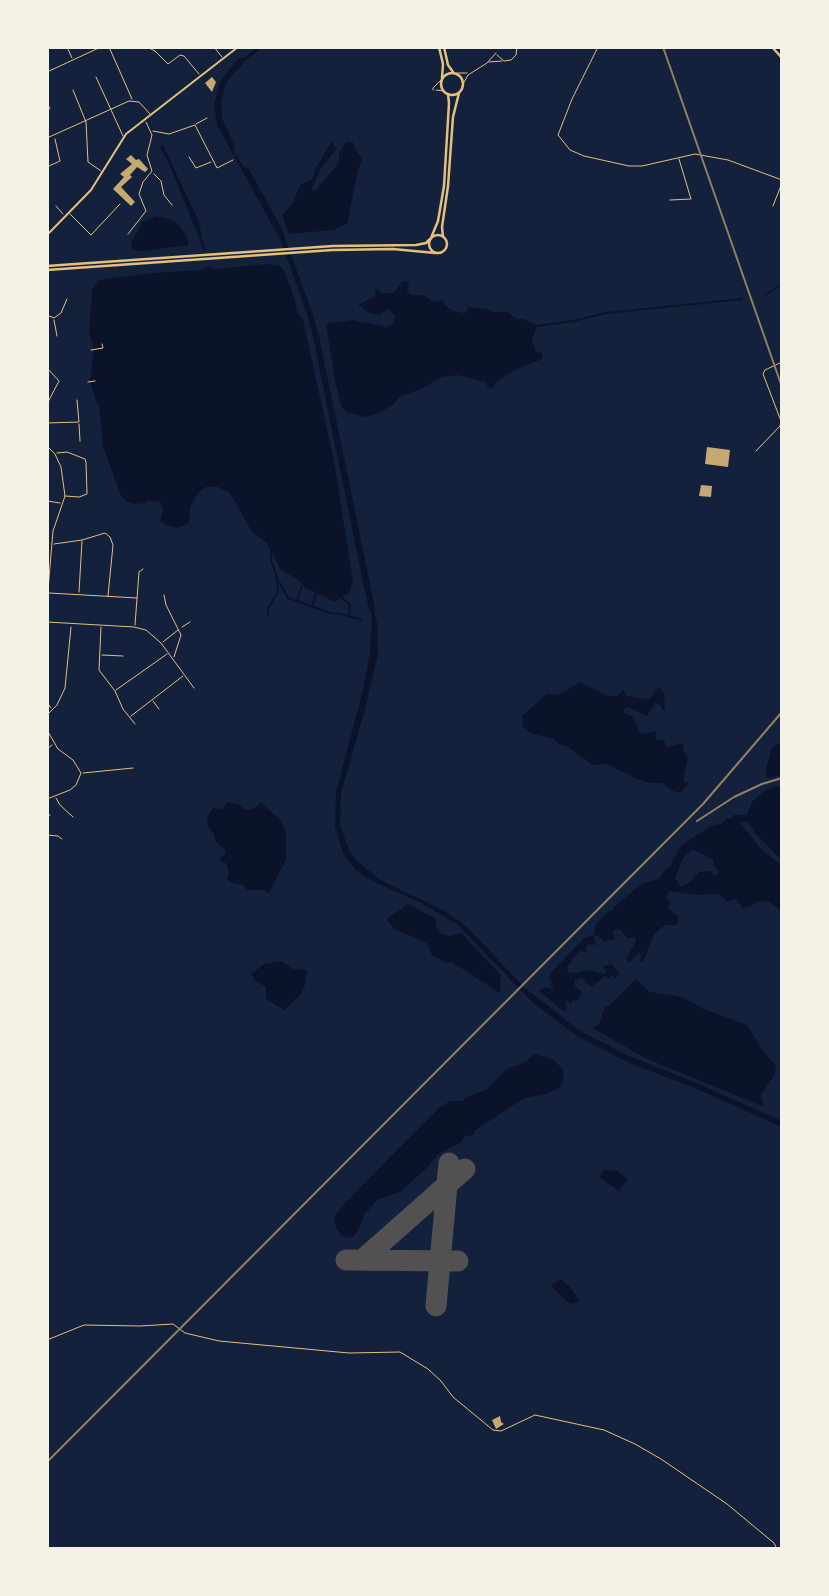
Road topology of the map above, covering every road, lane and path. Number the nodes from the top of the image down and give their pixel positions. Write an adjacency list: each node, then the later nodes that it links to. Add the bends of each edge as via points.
1 (67, 47): 13 (street)
2 (101, 47): 13 (street)
3 (109, 47): 26 (street)
4 (146, 47): 19 (street, via 167,64 184,55)
5 (214, 47): 12 (street)
6 (237, 47): 12 (main road)
7 (441, 47): 18 (main road); 21 (main road)
8 (517, 47): 14 (street, via 514,58)
9 (598, 47): 41 (street, via 558,135 570,150 610,162 642,166)
10 (772, 47): 11 (main road)
11 (782, 58)
12 (224, 59): 19 (main road)
13 (73, 60): 16 (street)
14 (504, 61): 15 (street); 15 (street, via 496,51)
15 (487, 63): 17 (street)
16 (47, 72)
17 (470, 72): 18 (street); 22 (street)
18 (454, 73): 21 (main road); 22 (main road)
19 (200, 76): 30 (main road)
20 (96, 77): 29 (street)
21 (442, 79): 24 (main road); 24 (street, via 433,90)
22 (463, 84): 25 (main road)
23 (73, 90): 33 (street)
24 (446, 93): 25 (main road); 66 (main road, via 444,186)
25 (459, 93): 64 (main road)
26 (132, 101): 29 (street); 30 (street, via 141,103)
27 (47, 103): 28 (street)
28 (50, 110)
29 (111, 110): 33 (street); 37 (street)
30 (150, 115): 32 (main road)
31 (207, 118): 34 (street)
32 (144, 120): 35 (street); 37 (main road)
33 (86, 122): 36 (street); 47 (street, via 88,162)
34 (195, 125): 35 (street, via 169,134); 44 (street)
35 (151, 132): 49 (street, via 147,155)
36 (55, 136): 38 (street); 45 (street, via 60,161)
37 (124, 136): 47 (main road)
38 (47, 138)
39 (192, 155): 40 (street)
40 (189, 157): 42 (street); 44 (street, via 196,168)
41 (678, 157): 50 (street, via 695,154 729,160); 54 (street, via 691,199)
42 (185, 158)
43 (233, 160): 46 (street)
44 (212, 161): 46 (street)
45 (47, 167)
46 (217, 168): 48 (street)
47 (103, 172): 59 (main road)
48 (218, 172)
49 (152, 174): 52 (street, via 162,181); 61 (street, via 139,194 146,211)
50 (782, 180)
51 (782, 183): 58 (street)
52 (163, 191): 53 (street); 56 (street)
53 (155, 192)
54 (670, 200)
55 (120, 204): 63 (street)
56 (172, 205)
57 (56, 206): 60 (street)
58 (773, 206)
59 (68, 213): 60 (main road); 63 (street)
60 (65, 216): 62 (main road)
61 (128, 234)
62 (47, 235)
63 (91, 235): 65 (street)
64 (443, 237): 66 (main road); 68 (main road, via 445,249)
65 (87, 239)
66 (431, 239): 67 (main road, via 416,245); 68 (main road)
67 (299, 251): 68 (main road); 69 (main road)
68 (435, 253)
69 (47, 268)
70 (70, 303): 72 (street, via 67,300)
71 (47, 315): 72 (street)
72 (54, 318): 73 (street)
73 (57, 336)
74 (102, 344): 75 (path, via 103,348)
75 (91, 349)
76 (782, 362): 86 (street, via 764,371 763,377 781,424)
77 (47, 368): 81 (street, via 59,381)
78 (88, 382): 79 (path)
79 (95, 382)
80 (77, 400): 82 (street)
81 (47, 402)
82 (79, 422): 83 (street); 84 (street)
83 (47, 423)
84 (80, 441)
85 (47, 446): 87 (street)
86 (756, 451)
87 (55, 454): 88 (street); 88 (street, via 67,452 86,462 88,494)
88 (65, 496): 90 (street)
89 (47, 501): 90 (street)
90 (62, 503): 92 (street)
91 (82, 540): 92 (street); 95 (street); 97 (street, via 105,533 112,540)
92 (52, 544): 94 (street)
93 (143, 569): 98 (street)
94 (48, 593): 95 (street); 99 (street)
95 (79, 595): 97 (street)
96 (164, 595): 105 (street)
97 (108, 596): 98 (street)
98 (137, 598): 104 (street)
99 (47, 602)
100 (47, 622): 102 (street)
101 (190, 622): 105 (street)
102 (71, 624): 103 (street); 117 (street, via 65,688)
103 (101, 625): 104 (street); 109 (street)
104 (134, 627): 106 (street, via 149,631)
105 (180, 628): 106 (street); 110 (street)
106 (161, 643): 108 (street)
107 (121, 652): 109 (street, via 122,656)
108 (169, 653): 110 (street); 113 (street)
109 (99, 654): 113 (street, via 99,670)
110 (173, 659): 111 (street)
111 (185, 674): 112 (street); 114 (street)
112 (194, 688)
113 (115, 691): 119 (street)
114 (151, 700): 116 (street); 119 (street)
115 (47, 702): 117 (street)
116 (159, 709)
117 (52, 710): 118 (street)
118 (47, 715)
119 (130, 717): 120 (street)
120 (135, 724)
121 (47, 730): 122 (street)
122 (54, 744): 123 (street); 125 (street, via 74,760)
123 (47, 749)
124 (133, 768): 125 (street)
125 (81, 773): 126 (street, via 76,785)
126 (55, 796): 127 (street); 128 (street)
127 (47, 799)
128 (70, 814): 129 (street); 130 (street)
129 (67, 817)
130 (73, 817)
131 (47, 835): 132 (street)
132 (62, 839)
133 (47, 1340): 134 (street, via 84,1325 176,1325 185,1334 250,1345 400,1352 427,1368 493,1430 501,1431 535,1415 604,1430 635,1444 727,1504)
134 (777, 1549)

